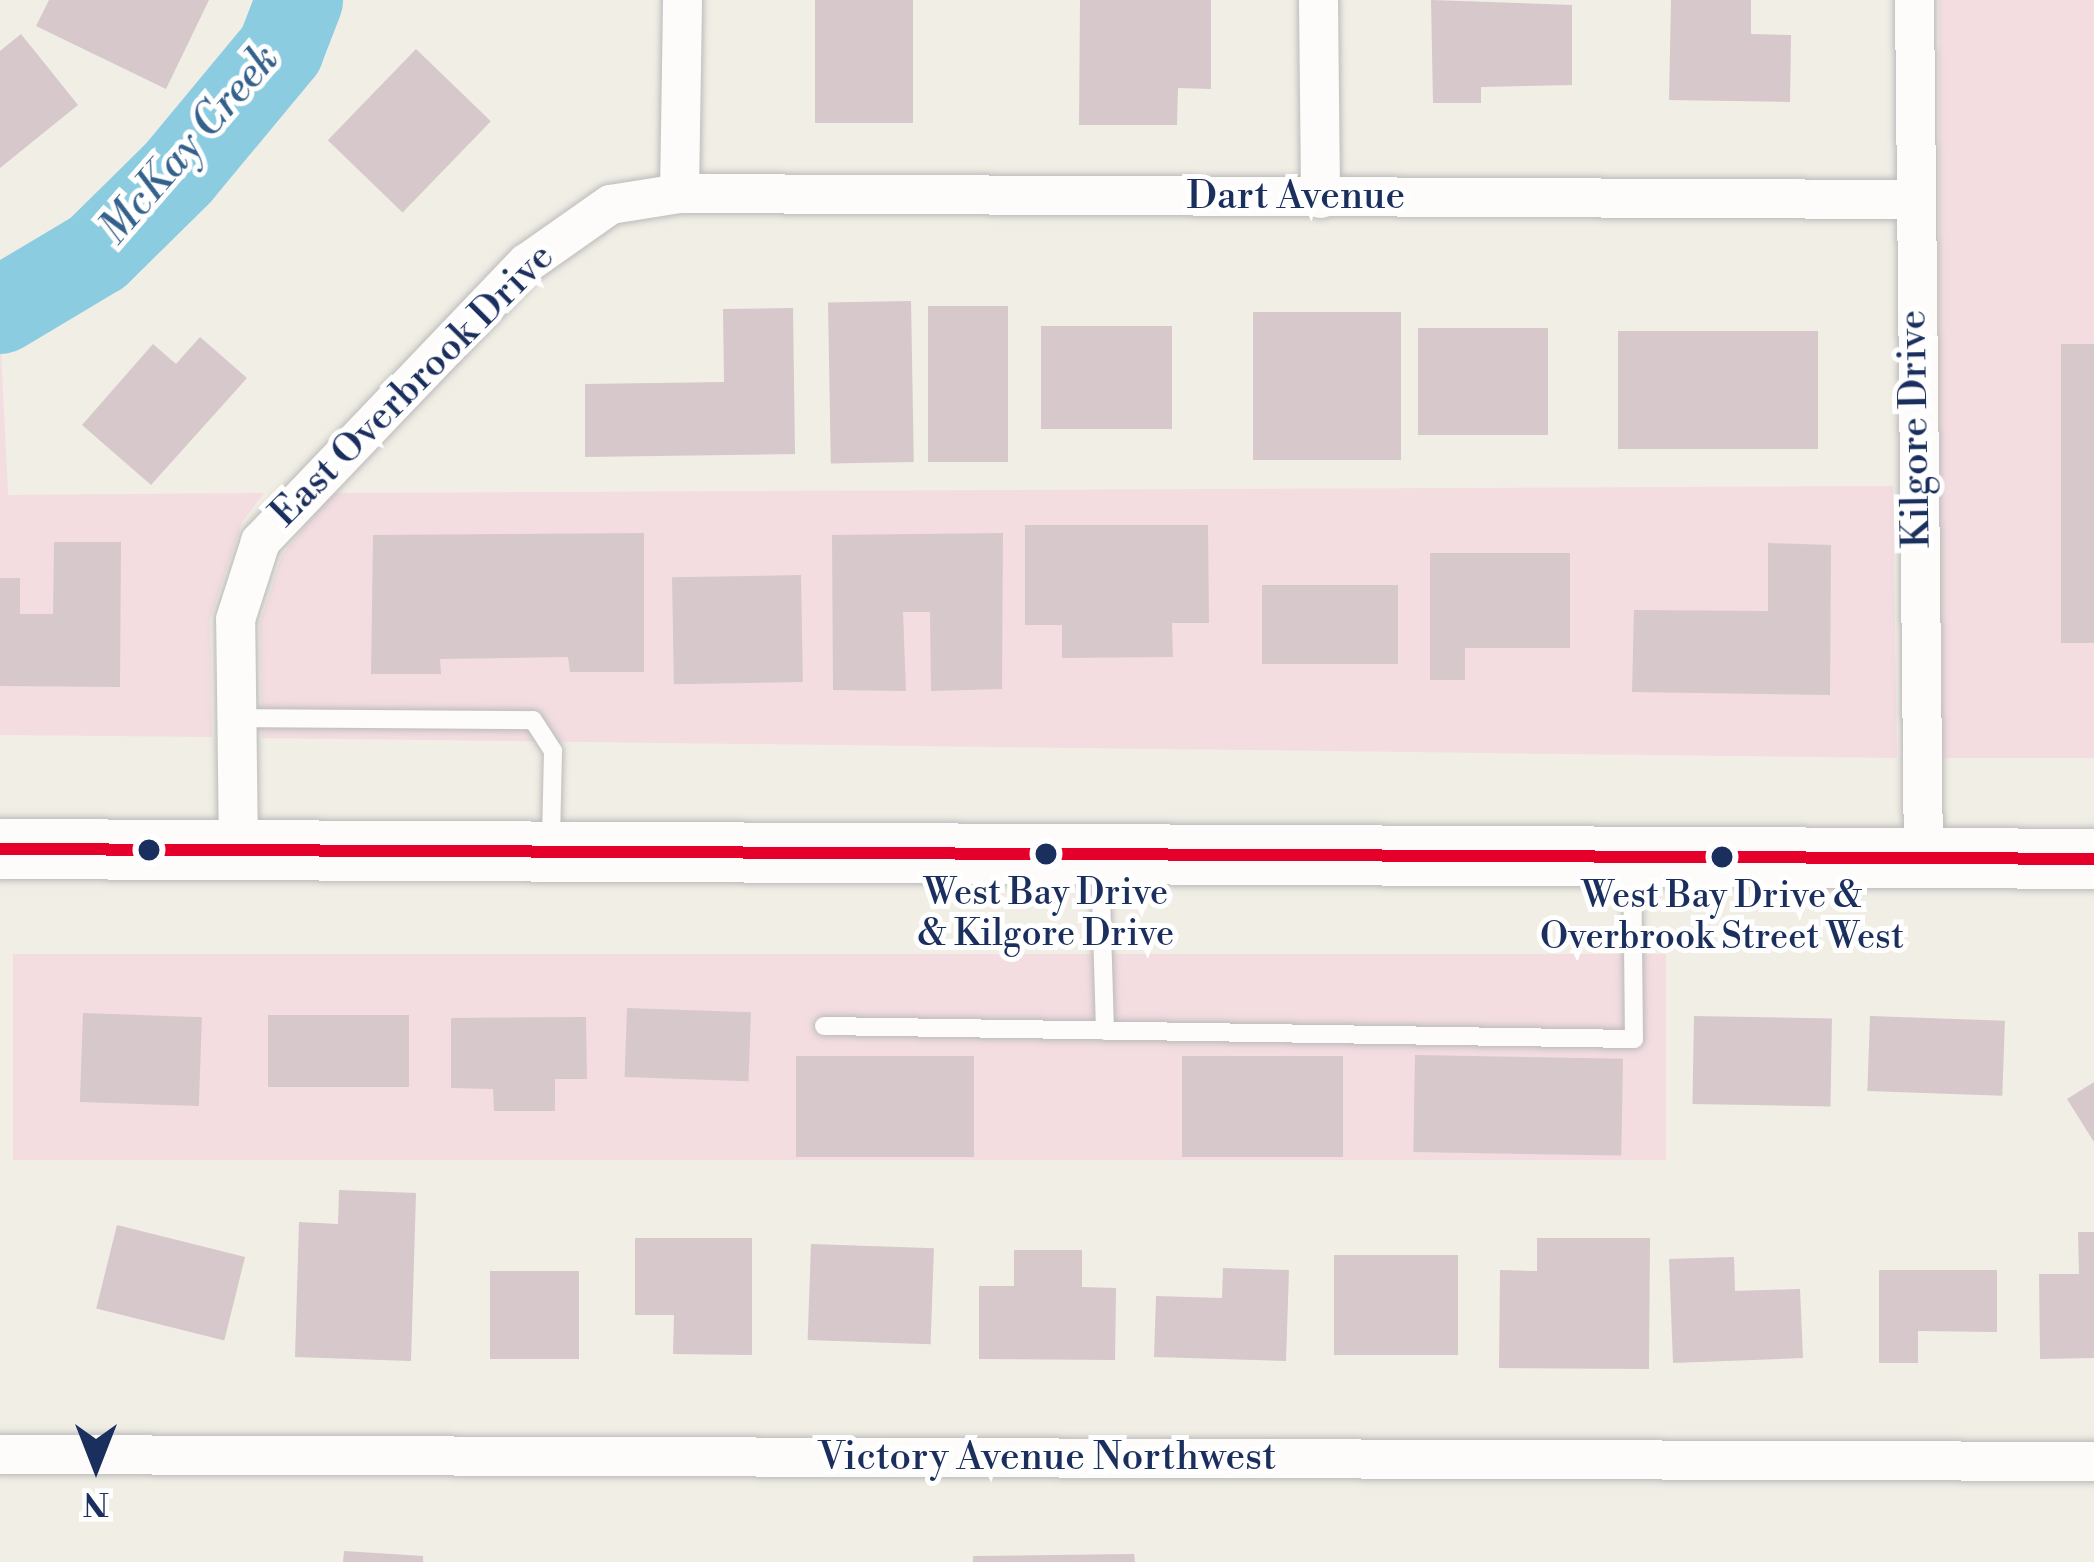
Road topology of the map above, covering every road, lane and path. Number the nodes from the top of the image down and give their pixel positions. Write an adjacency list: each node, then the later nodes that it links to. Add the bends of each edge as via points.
1 (682, 0): 4 (street)
2 (1318, 0): 5 (street)
3 (1914, 0): 6 (street, Kilgore Drive)
4 (679, 193): 5 (street, Dart Avenue); 7 (street, East Overbrook Drive, via 610,204 526,263 303,486 260,541 235,619)
5 (1320, 198): 6 (street, Dart Avenue)
6 (1912, 199): 13 (street, Kilgore Drive)
7 (236, 718): 9 (street, East Overbrook Drive); 10 (lane, via 532,721 553,751)
8 (0, 849): 9 (main road)
9 (238, 850): 10 (main road)
10 (551, 852): 11 (main road)
11 (1100, 854): 12 (main road); 16 (lane)
12 (1631, 857): 13 (main road); 16 (lane, via 1634,1039)
13 (1923, 859): 14 (main road)
14 (2094, 859)
15 (824, 1026): 16 (lane)
16 (1105, 1031)
17 (0, 1454): 18 (street, Victory Avenue Northwest)
18 (2094, 1461)

